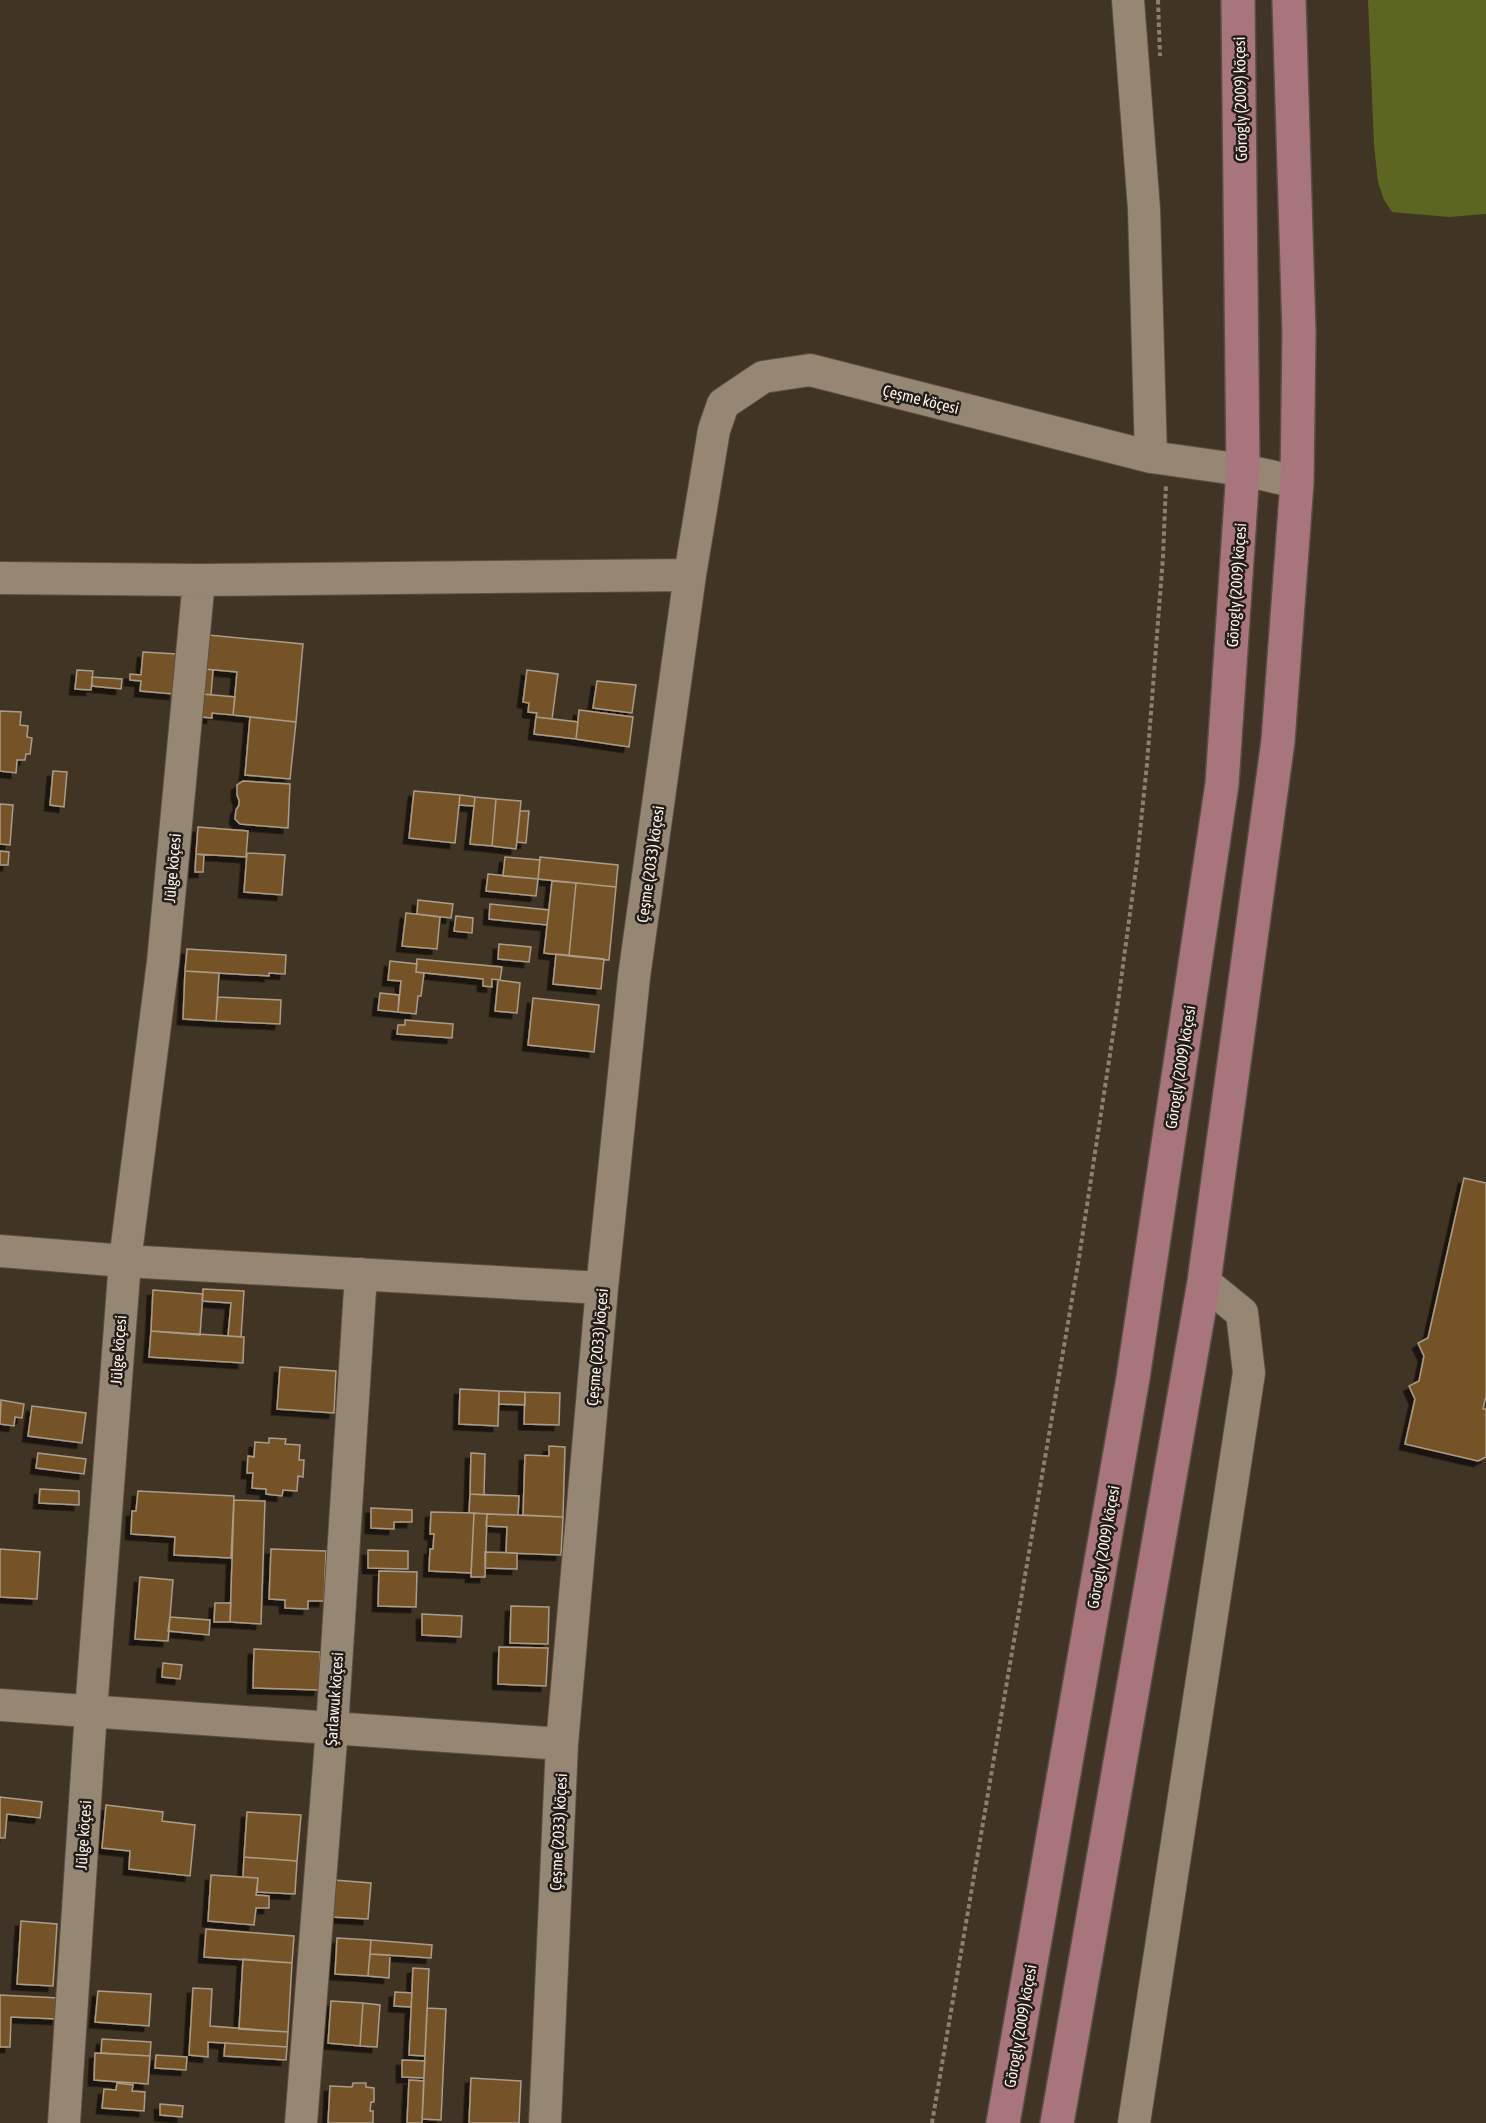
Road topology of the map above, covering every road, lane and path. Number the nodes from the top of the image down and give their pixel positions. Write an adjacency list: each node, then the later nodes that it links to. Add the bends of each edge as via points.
1 (1158, 0): 5 (path)
2 (1238, 0): 7 (main road, Görogly (2009) köçesi)
3 (1289, 0): 8 (main road, via 1299,333)
4 (1125, 5): 6 (street, via 1144,209)
5 (1160, 62)
6 (1159, 458): 7 (street, Çeşme köçesi); 9 (street, Çeşme köçesi, via 810,370 763,377 723,404 714,430); 24 (path, via 1163,557 1147,764 1122,973 1079,1258)
7 (1243, 470): 8 (street, Çeşme köçesi); 25 (main road, Görogly (2009) köçesi, via 1220,796 1133,1378)
8 (1297, 482): 15 (main road, via 1278,741)
9 (690, 575): 11 (street); 16 (street, Çeşme (2033) köçesi, via 634,977)
10 (0, 578): 11 (street)
11 (200, 580): 13 (street, Jülge köçesi, via 164,962)
12 (0, 1251): 13 (street)
13 (124, 1261): 14 (street); 18 (street, Jülge köçesi)
14 (361, 1274): 16 (street); 19 (street, Şarlawuk köçesi)
15 (1204, 1282): 26 (main road); 27 (street, via 1242,1313 1249,1373)
16 (602, 1288): 20 (street, Çeşme (2033) köçesi)
17 (0, 1705): 18 (street)
18 (91, 1711): 19 (street); 21 (street, Jülge köçesi)
19 (332, 1728): 20 (street); 22 (street, Şarlawuk köçesi)
20 (562, 1744): 23 (street, Çeşme (2033) köçesi)
21 (64, 2123)
22 (301, 2123)
23 (545, 2123)
24 (932, 2123)
25 (1003, 2123)
26 (1057, 2123)
27 (1134, 2123)

